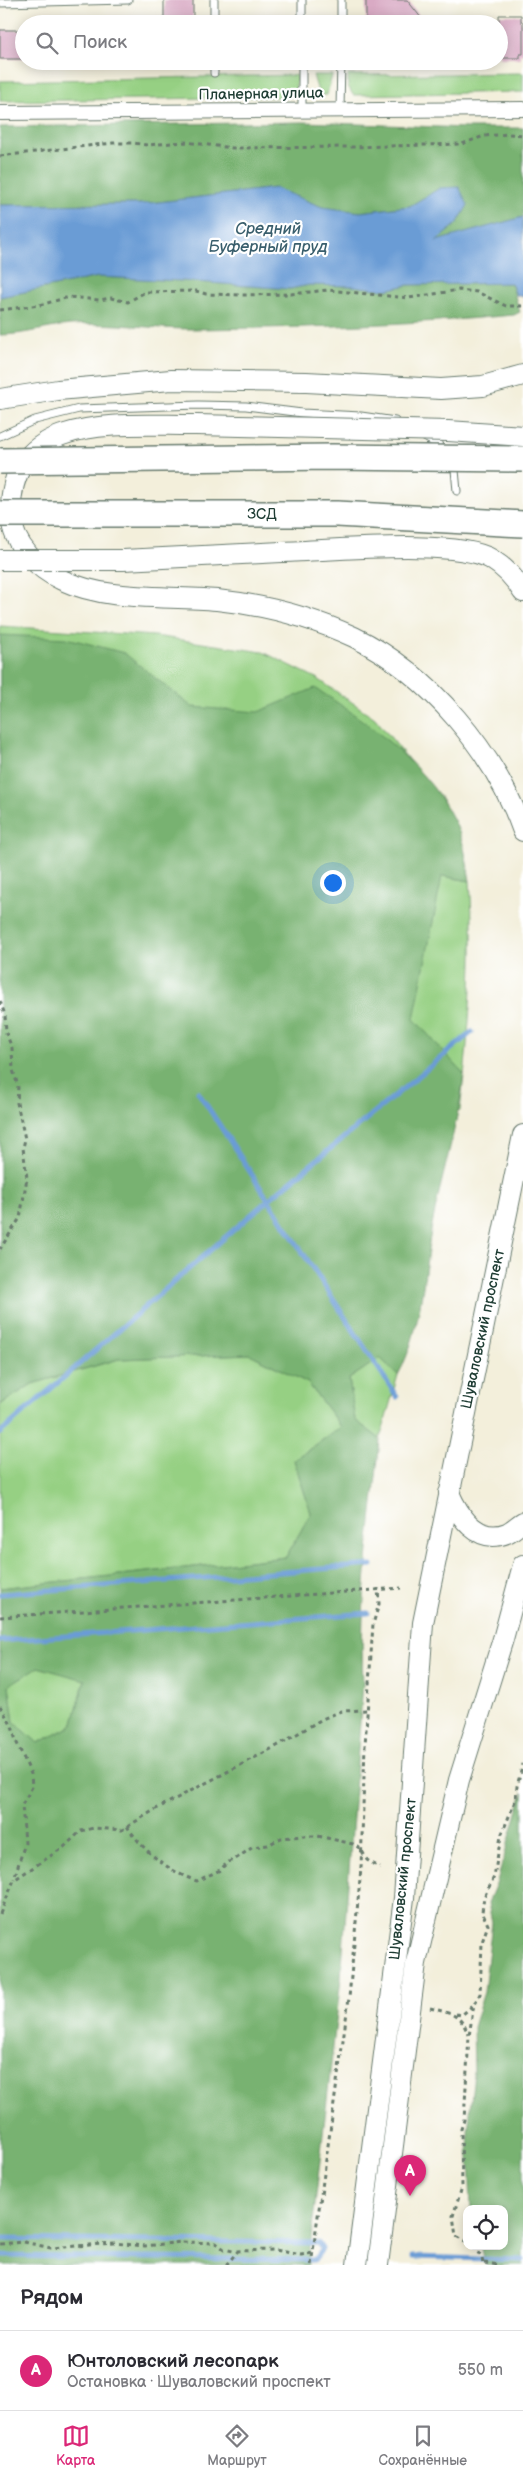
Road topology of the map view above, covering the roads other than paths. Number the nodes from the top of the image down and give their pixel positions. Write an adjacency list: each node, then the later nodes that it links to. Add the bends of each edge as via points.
1 (128, 0): 5 (lane)
2 (214, 0): 6 (lane)
3 (302, 0): 7 (lane)
4 (341, 0): 8 (lane)
5 (0, 3)
6 (214, 15)
7 (302, 15)
8 (341, 15)
9 (302, 70): 11 (lane)
10 (340, 70): 12 (lane)
11 (302, 109): 12 (street, Планерная улица); 14 (street, Планерная улица)
12 (340, 109): 13 (street, Планерная улица)
13 (523, 109)
14 (0, 113)
15 (523, 375): 16 (main road, via 483,386 441,389 171,380 58,390)
16 (0, 400)
17 (0, 436): 21 (lane, via 35,420 78,409 246,406 361,416 394,420 438,444 455,470)
18 (523, 436): 26 (main road, bridge, via 196,425 75,429 52,438 32,453 16,473 10,497 18,542 36,562 62,580 93,590 217,600 259,606 310,619 355,638 401,667 444,705 485,754 512,802)
19 (523, 459): 20 (highway, bridge, via 333,457)
20 (0, 461)
21 (457, 491)
22 (0, 514): 23 (highway, ЗСД, bridge, via 337,514)
23 (523, 524)
24 (0, 560): 25 (main road, bridge, via 123,560 425,548 462,550 491,559 516,580)
25 (523, 592)
26 (523, 832)
27 (523, 1135): 28 (main road, Шуваловский проспект)
28 (449, 1493): 29 (main road, via 458,1514 471,1528 489,1536 507,1533); 31 (main road, Шуваловский проспект, via 423,1623 404,1898)
29 (523, 1522)
30 (523, 1565): 32 (main road, Шуваловский проспект, via 459,1780 416,1963)
31 (357, 2265)
32 (378, 2265)

